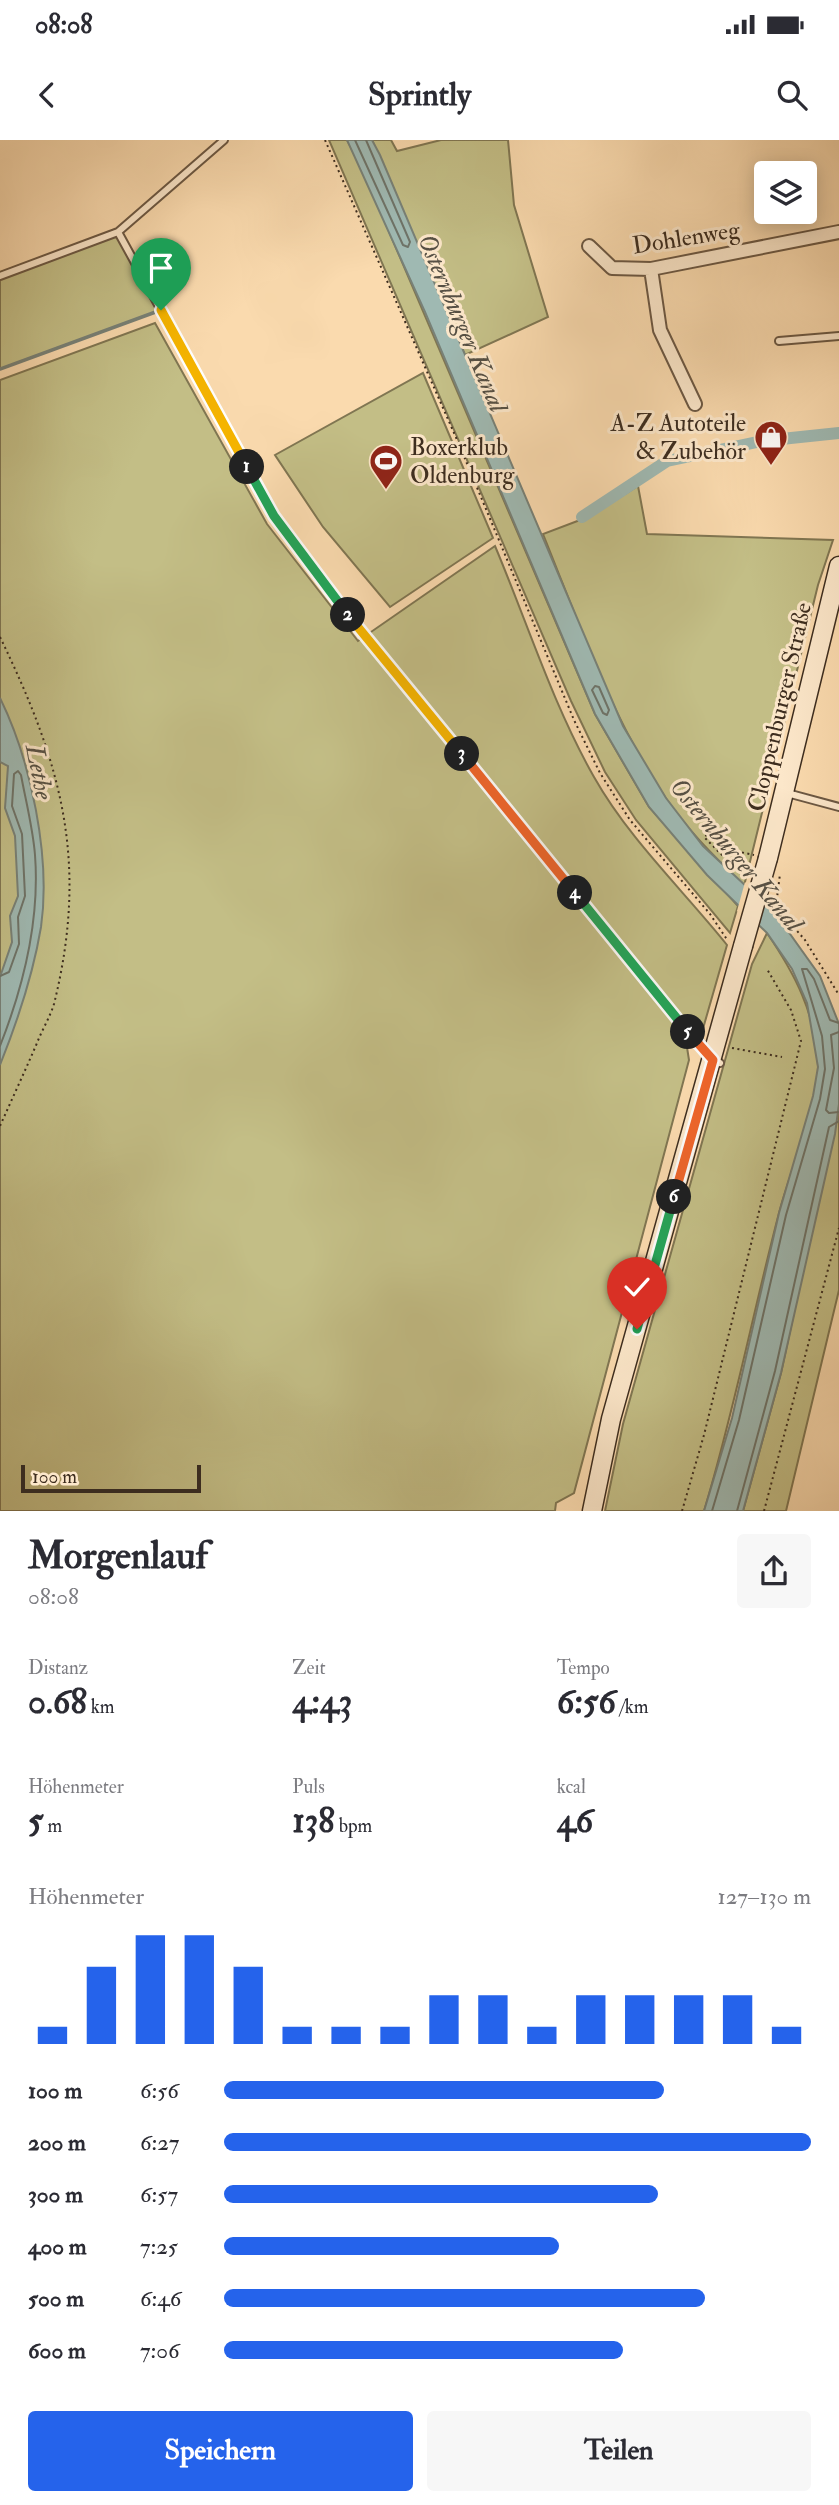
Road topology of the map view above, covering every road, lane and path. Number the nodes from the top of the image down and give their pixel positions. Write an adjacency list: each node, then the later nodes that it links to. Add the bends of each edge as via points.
1 (224, 140): 3 (lane)
2 (325, 140): 18 (path, via 600,773 631,820)
3 (118, 232): 7 (lane); 21 (lane, via 274,516 323,583)
4 (839, 232): 6 (street, Dohlenweg)
5 (589, 246): 6 (street, Dohlenweg, via 612,268)
6 (651, 269): 10 (street, via 660,330)
7 (0, 276)
8 (839, 336): 9 (lane)
9 (779, 341)
10 (695, 404)
11 (839, 566): 13 (main road, Cloppenburger Straße)
12 (0, 638): 23 (path, via 54,766 64,807 70,868 66,930 53,1006)
13 (786, 793): 14 (lane); 15 (main road, Cloppenburger Straße)
14 (839, 807)
15 (768, 861): 16 (main road, Cloppenburger Straße, bridge); 16 (path, via 704,837); 17 (path)
16 (759, 891): 17 (path); 18 (main road, Cloppenburger Straße, bridge)
17 (776, 906): 20 (path, via 805,940)
18 (737, 945): 21 (main road, Cloppenburger Straße)
19 (767, 969): 26 (path, via 791,1010 801,1041)
20 (839, 995)
21 (719, 1056): 22 (path); 25 (main road, Cloppenburger Straße, via 611,1419)
22 (782, 1057)
23 (0, 1126)
24 (839, 1228): 27 (path)
25 (592, 1511)
26 (682, 1511)
27 (764, 1511)

